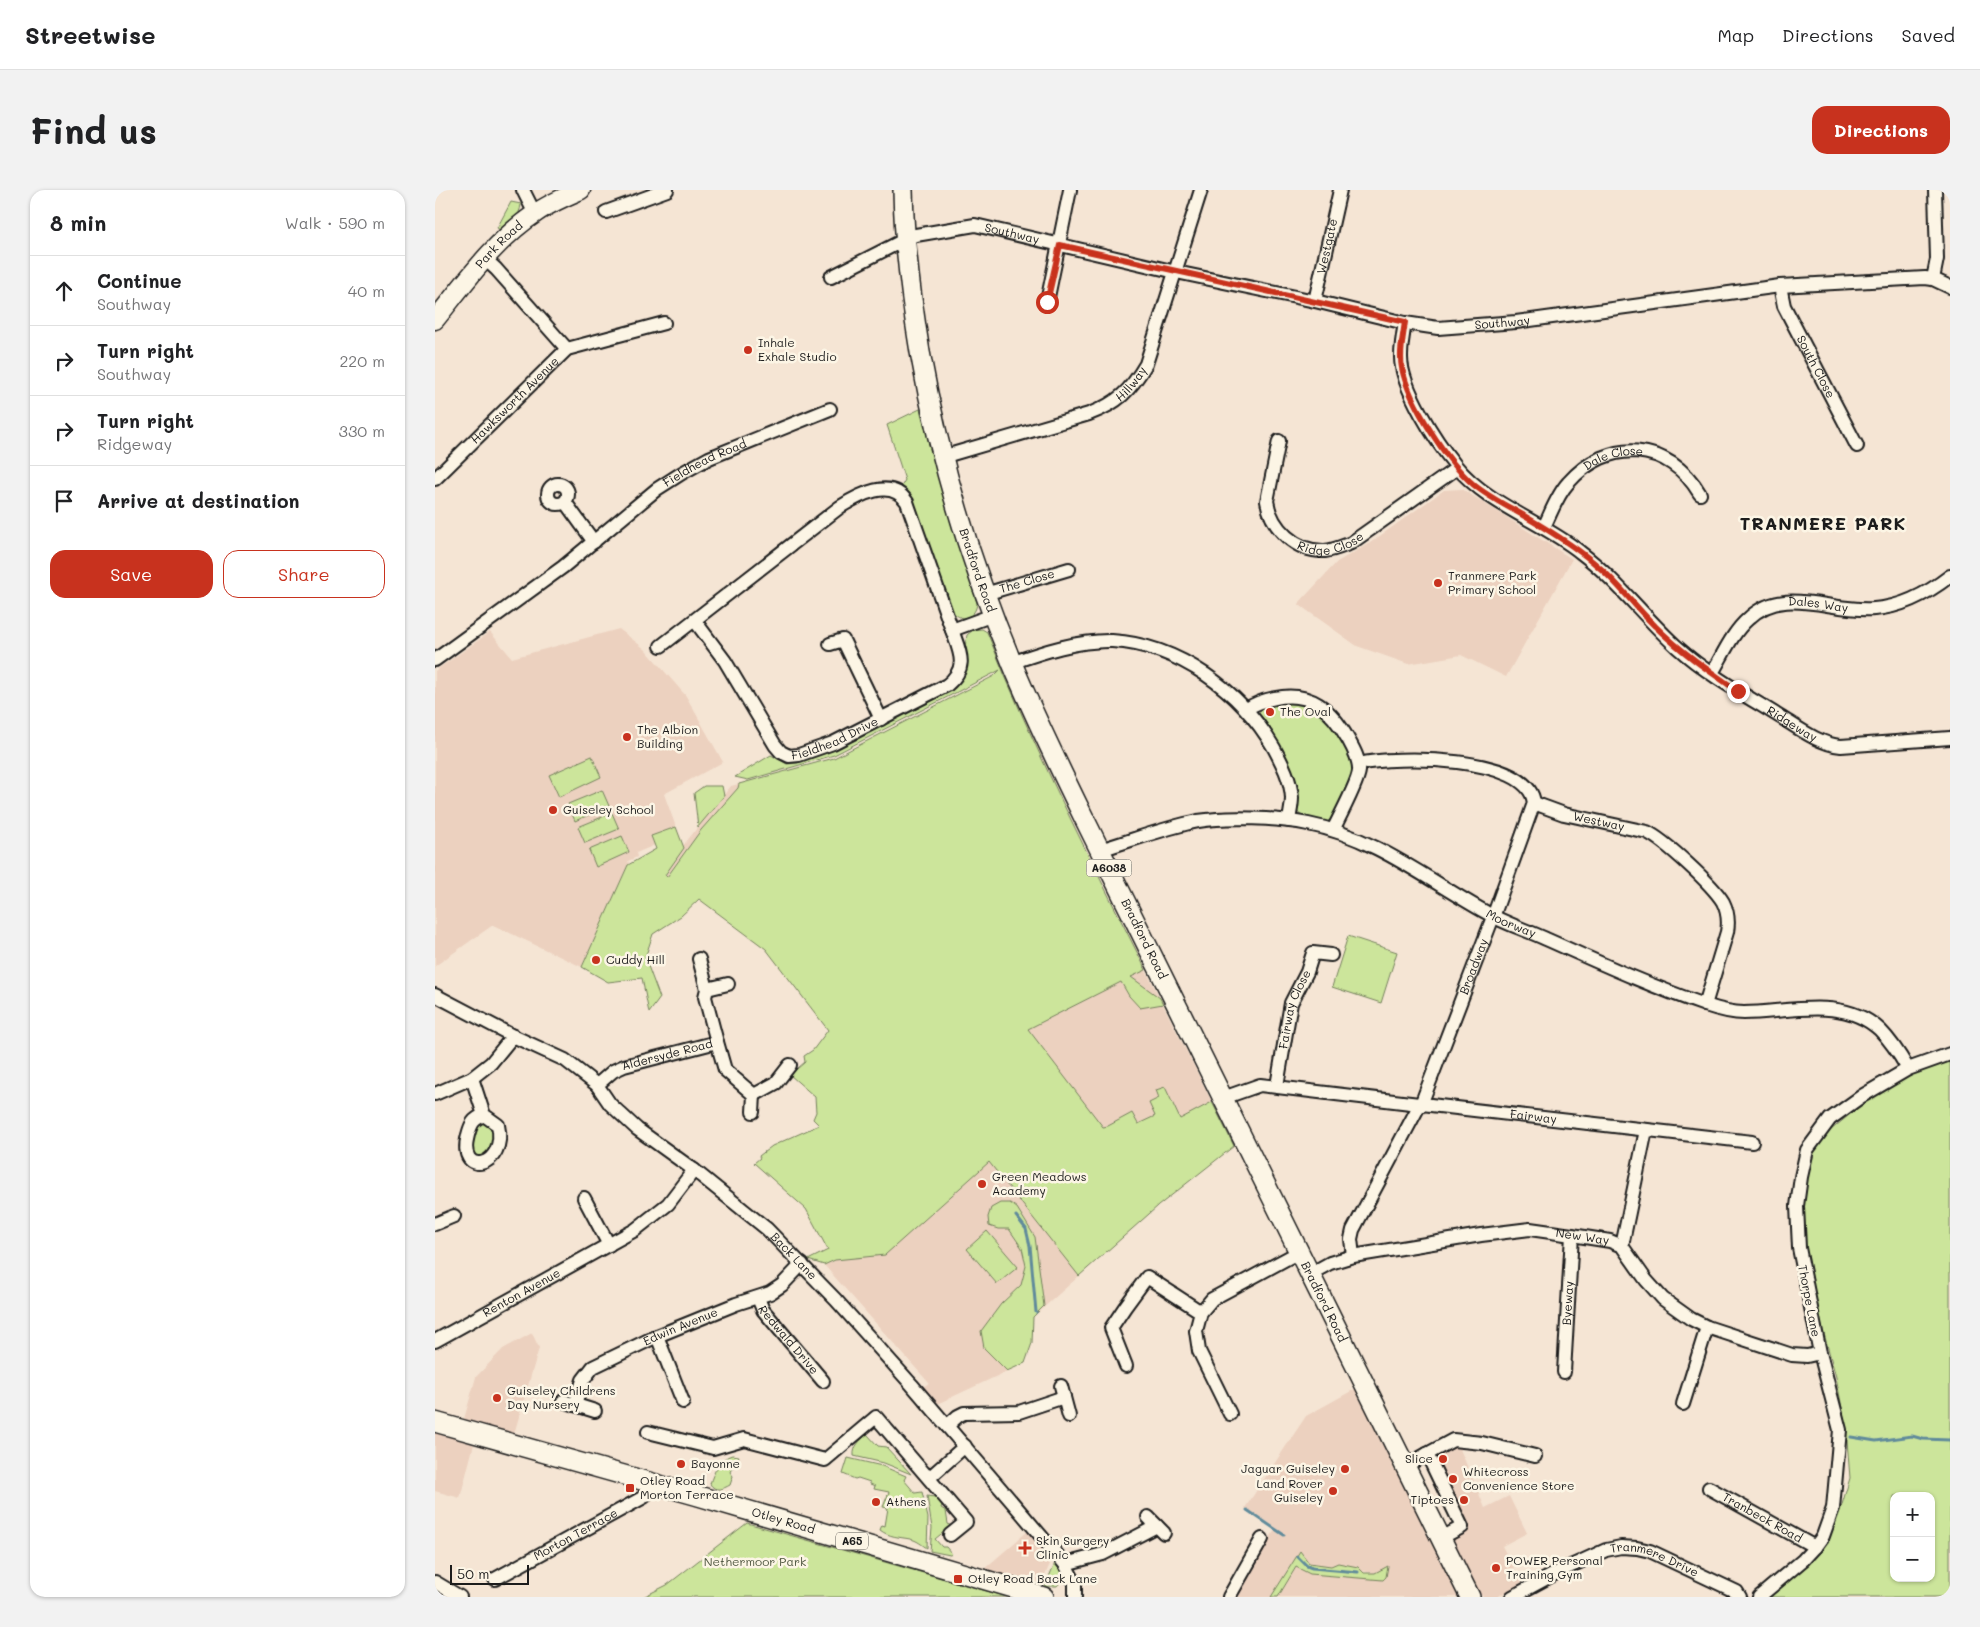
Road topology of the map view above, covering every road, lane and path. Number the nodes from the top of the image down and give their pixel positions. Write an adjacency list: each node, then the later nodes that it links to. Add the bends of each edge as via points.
1 (523, 190): 10 (street)
2 (581, 190): 10 (main road, Park Road)
3 (667, 190): 9 (street)
4 (903, 190): 11 (main road, Bradford Road / A6038)
5 (1070, 190): 12 (street)
6 (1201, 190): 14 (street, Hillway)
7 (1340, 190): 19 (street, Westgate)
8 (1935, 190): 16 (street, via 1937,259)
9 (606, 212)
10 (535, 214): 13 (main road, Park Road)
11 (904, 238): 12 (street, Southway, via 975,225); 15 (street, Southway); 28 (main road, Bradford Road / A6038, via 927,394)
12 (1060, 245): 14 (street, Southway); 20 (street)
13 (485, 259): 21 (main road, Park Road); 24 (street)
14 (1176, 272): 19 (street, Southway); 28 (street, Hillway, via 1146,364 1120,398 1089,414)
15 (831, 277)
16 (1933, 278): 17 (street, Southway); 18 (street)
17 (1780, 286): 22 (street, Southway, via 1462,327 1438,328); 27 (street, South Close, via 1784,306)
18 (1950, 287)
19 (1315, 301): 22 (street, Southway)
20 (1047, 302)
21 (435, 320)
22 (1405, 322): 29 (street, Ridgeway, via 1402,369 1425,422)
23 (664, 323): 24 (street, Hawksworth Avenue)
24 (567, 349): 30 (street, Hawksworth Avenue)
25 (830, 409): 34 (street, Fieldhead Road, via 709,458 657,489)
26 (1279, 441): 29 (street, Ridge Close, via 1268,509 1283,534 1293,542 1317,550 1351,543)
27 (1857, 446)
28 (942, 457): 37 (main road, Bradford Road / A6038)
29 (1457, 468): 33 (street, Ridgeway, via 1481,489)
30 (435, 479)
31 (1700, 494): 33 (street, Dale Close, via 1678,466 1664,459 1629,451 1613,454 1595,460 1567,484)
32 (565, 502): 34 (street)
33 (1544, 527): 45 (street, Ridgeway, via 1602,570 1653,625)
34 (594, 542): 43 (street, Fieldhead Road)
35 (1069, 569): 37 (street, The Close)
36 (1950, 576): 45 (street, Dales Way, via 1931,591 1892,607 1857,610 1795,600 1763,608 1737,631)
37 (985, 594): 38 (main road, Bradford Road / A6038)
38 (993, 615): 40 (street); 44 (main road, Bradford Road / A6038)
39 (695, 621): 40 (street, Fieldhead Drive, via 840,507 857,496 886,489 899,493 907,502); 42 (street, Fieldhead Drive); 47 (street, Fieldhead Drive, via 725,661 781,752 789,756 799,755 833,744)
40 (952, 630): 47 (street, Fieldhead Drive, via 960,653 961,666 956,677 947,685)
41 (830, 644): 47 (street, via 843,640)
42 (661, 646)
43 (435, 660)
44 (1011, 663): 46 (street, via 1099,642 1148,647 1198,670); 53 (main road, Bradford Road / A6038)
45 (1712, 674): 48 (street, Ridgeway, via 1831,745)
46 (1247, 709): 49 (street, via 1259,702 1282,697 1317,702 1343,730); 51 (street, via 1270,742 1288,779 1292,800)
47 (881, 719)
48 (1950, 738)
49 (1359, 764): 50 (street, via 1440,761 1493,769 1525,785); 52 (street, via 1357,779)
50 (1534, 803): 54 (street, Broadway); 60 (street, Westway, via 1564,814 1654,835 1716,892 1726,909 1729,924)
51 (1289, 821): 52 (street, Moorway); 53 (street, Moorway, via 1201,821)
52 (1333, 830): 54 (street, Moorway, via 1404,863)
53 (1100, 850): 71 (main road, Bradford Road / A6038)
54 (1493, 917): 60 (street, Moorway, via 1623,974); 72 (street, Broadway)
55 (1331, 955): 68 (street, Fairway Close, via 1313,953 1291,1002)
56 (699, 959): 58 (street, Aldersyde Road)
57 (728, 984): 58 (street)
58 (707, 989): 62 (street, Aldersyde Road, via 705,997)
59 (435, 995): 61 (street, Back Lane)
60 (1705, 1005): 65 (street, Moorway, via 1741,1013 1815,1008 1858,1016 1878,1028 1895,1046)
61 (513, 1036): 66 (street, via 491,1063); 67 (street, Back Lane, via 565,1060)
62 (717, 1042): 67 (street, Aldersyde Road, via 624,1066); 70 (street, via 725,1070)
63 (1950, 1054): 65 (street, Thorpe Lane)
64 (790, 1065): 70 (street, via 775,1083)
65 (1908, 1069): 93 (street, Thorpe Lane, via 1831,1119 1807,1150 1797,1206 1799,1248)
66 (472, 1078): 69 (street); 74 (street)
67 (597, 1085): 77 (street, Back Lane, via 637,1129)
68 (1277, 1086): 71 (street, Fairway, via 1260,1085); 72 (street, Fairway)
69 (435, 1094)
70 (754, 1095): 73 (street)
71 (1223, 1098): 84 (main road, Bradford Road / A6038)
72 (1421, 1104): 75 (street, Fairway); 85 (street, Broadway, via 1353,1230)
73 (753, 1112)
74 (484, 1115)
75 (1646, 1130): 76 (street, Fairway); 83 (street)
76 (1752, 1142)
77 (694, 1170): 82 (street, Renton Avenue, via 660,1212); 86 (street, Back Lane, via 760,1224)
78 (584, 1198): 82 (street)
79 (454, 1216): 80 (street)
80 (435, 1224)
81 (1572, 1235): 83 (street, New Way); 85 (street, New Way, via 1513,1230); 95 (street, Byeway)
82 (609, 1245): 92 (street, Renton Avenue)
83 (1622, 1246): 90 (street, New Way, via 1663,1299 1691,1320)
84 (1299, 1252): 87 (main road, Bradford Road / A6038); 89 (street, via 1212,1299)
85 (1353, 1256): 87 (street, New Way)
86 (802, 1264): 88 (street, Edwin Avenue, via 776,1290); 103 (street, Back Lane)
87 (1310, 1274): 108 (main road, Bradford Road / A6038)
88 (758, 1298): 91 (street, Edwin Avenue); 96 (street, Redwald Drive, via 763,1310)
89 (1201, 1312): 94 (street, via 1147,1277 1111,1328); 100 (street, via 1196,1331 1199,1351)
90 (1707, 1327): 93 (street, New Way, via 1792,1354 1807,1356); 98 (street)
91 (657, 1336): 97 (street); 99 (street, Edwin Avenue, via 593,1367 569,1403)
92 (435, 1341)
93 (1819, 1353): 116 (street, Thorpe Lane, via 1839,1430 1833,1508 1823,1536)
94 (1127, 1366)
95 (1564, 1372)
96 (823, 1381)
97 (683, 1402)
98 (1683, 1404)
99 (595, 1411)
100 (1230, 1414)
101 (1069, 1416): 103 (street, via 1062,1391 1019,1412 964,1413)
102 (435, 1422): 110 (main road, Otley Road / A65)
103 (947, 1426): 105 (street, Back Lane)
104 (648, 1432): 109 (street, via 713,1448 744,1439 825,1460 876,1417)
105 (965, 1446): 109 (street); 117 (street, Back Lane)
106 (1427, 1454): 107 (street, via 1453,1440 1482,1443); 108 (street); 114 (street, via 1462,1527)
107 (1535, 1456)
108 (1405, 1466): 114 (main road, Bradford Road / A6038)
109 (929, 1478): 113 (street, via 966,1522)
110 (651, 1483): 118 (street, Morton Terrace, via 644,1497); 121 (main road, Otley Road / A65)
111 (1709, 1488): 116 (street, Tranbeck Road)
112 (1156, 1525): 117 (street, via 1103,1554)
113 (950, 1535)
114 (1441, 1538): 124 (main road, Bradford Road / A6038)
115 (1262, 1539): 123 (street)
116 (1815, 1547): 127 (street, Thorpe Lane)
117 (1065, 1564): 122 (street, Back Lane, via 1075,1583)
118 (495, 1579)
119 (435, 1582): 120 (street)
120 (460, 1597)
121 (1044, 1597)
122 (1075, 1597)
123 (1229, 1597)
124 (1470, 1597)
125 (1512, 1597): 126 (street, Tranmere Drive, via 1598,1553 1621,1547 1650,1551 1737,1592)
126 (1740, 1597)
127 (1759, 1597)

